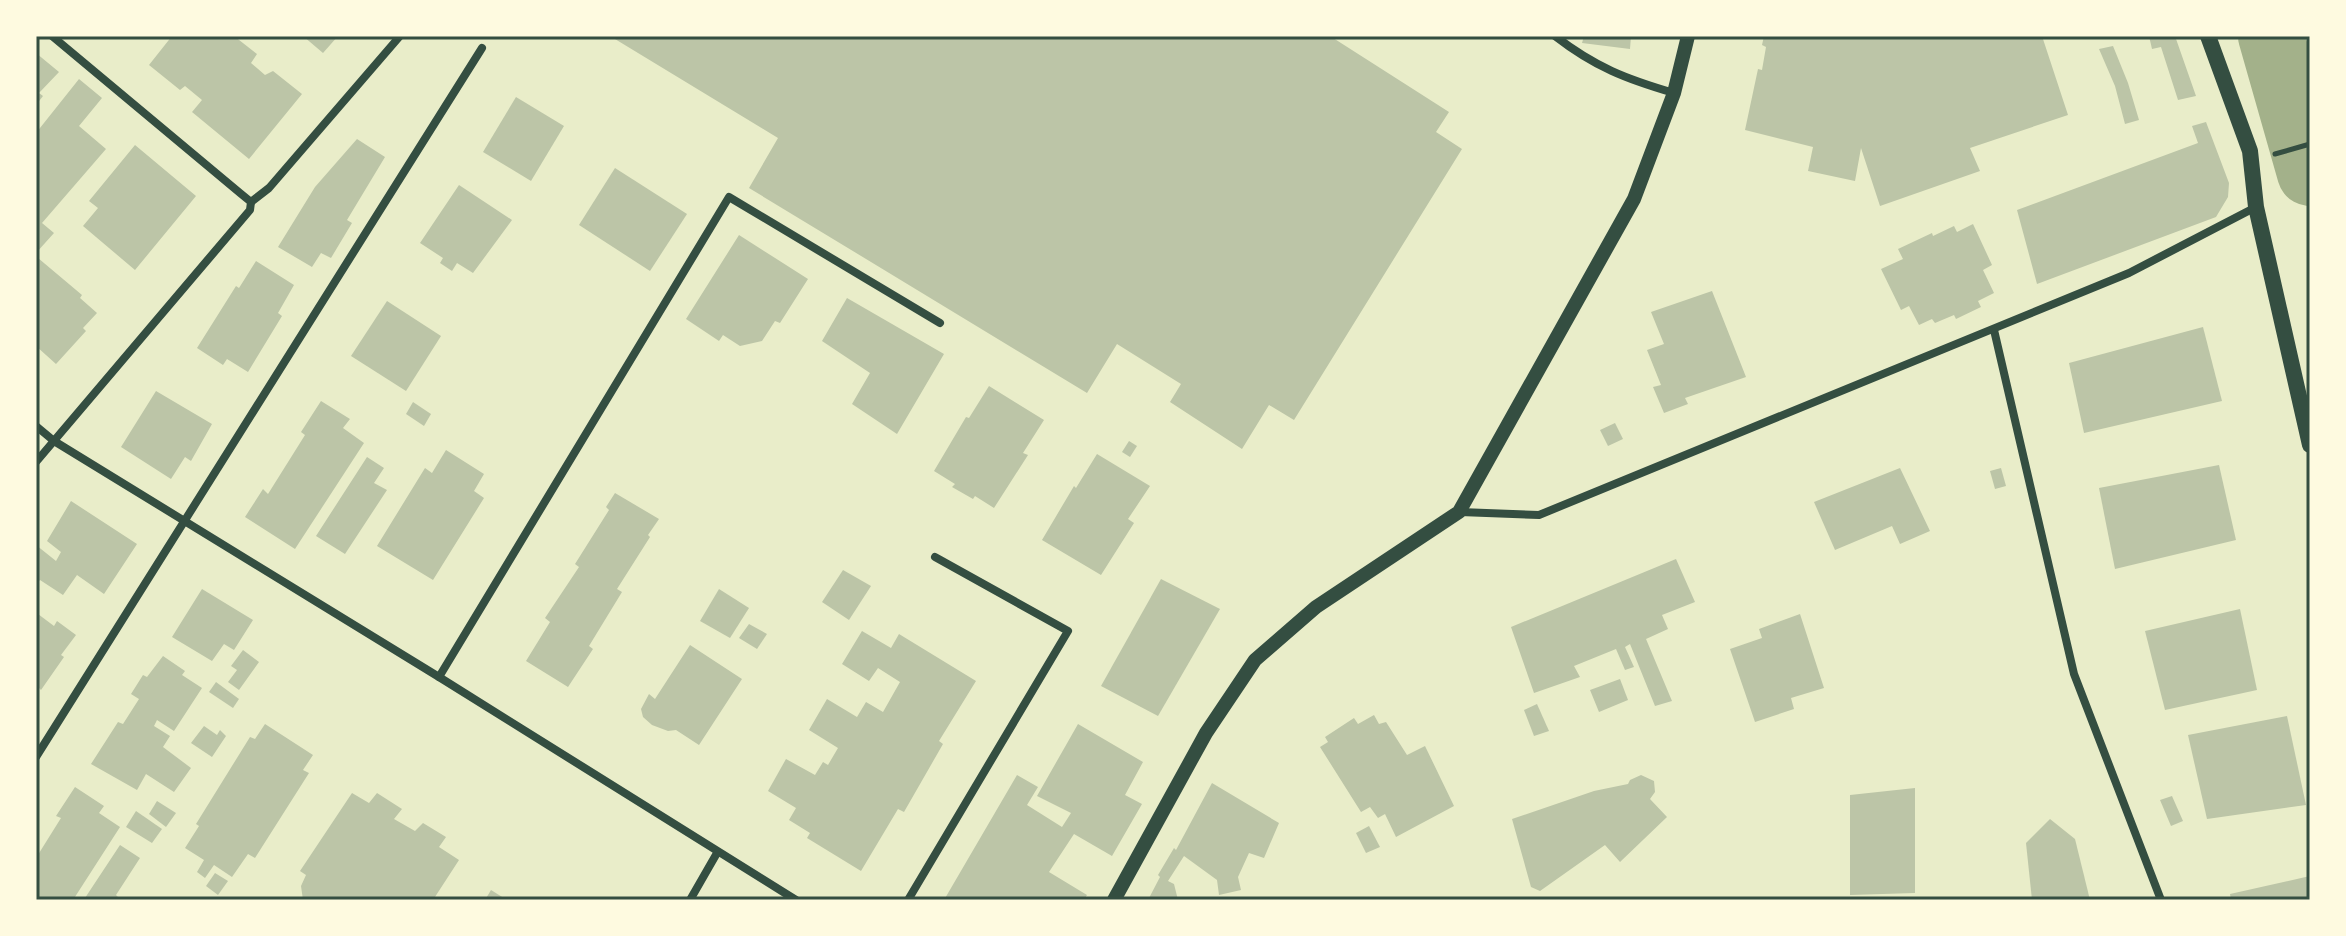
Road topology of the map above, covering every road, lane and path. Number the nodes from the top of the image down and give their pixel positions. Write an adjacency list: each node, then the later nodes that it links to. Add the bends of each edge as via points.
1 (52, 36): 8 (street)
2 (400, 36): 8 (street, via 269,188)
3 (1555, 36): 7 (street, via 1621,77)
4 (1688, 36): 7 (street)
5 (2208, 36): 9 (main road, via 2250,151)
6 (482, 48): 17 (street)
7 (1674, 93): 16 (street, via 1634,199)
8 (251, 202): 13 (street, via 247,214)
9 (2256, 207): 11 (street, via 2129,273); 14 (main road)
10 (940, 323): 19 (street, via 729,197)
11 (1994, 330): 16 (street, via 1539,515); 26 (street, via 2074,674)
12 (36, 426): 13 (street)
13 (54, 441): 15 (street); 17 (street)
14 (2310, 445)
15 (36, 462)
16 (1459, 512): 25 (street, via 1316,607 1255,660 1206,733)
17 (183, 522): 19 (street); 20 (street)
18 (935, 557): 24 (street, via 1068,631)
19 (439, 677): 21 (street)
20 (36, 757)
21 (717, 853): 22 (street); 23 (street)
22 (690, 900)
23 (796, 900)
24 (908, 900)
25 (1114, 900)
26 (2161, 900)

